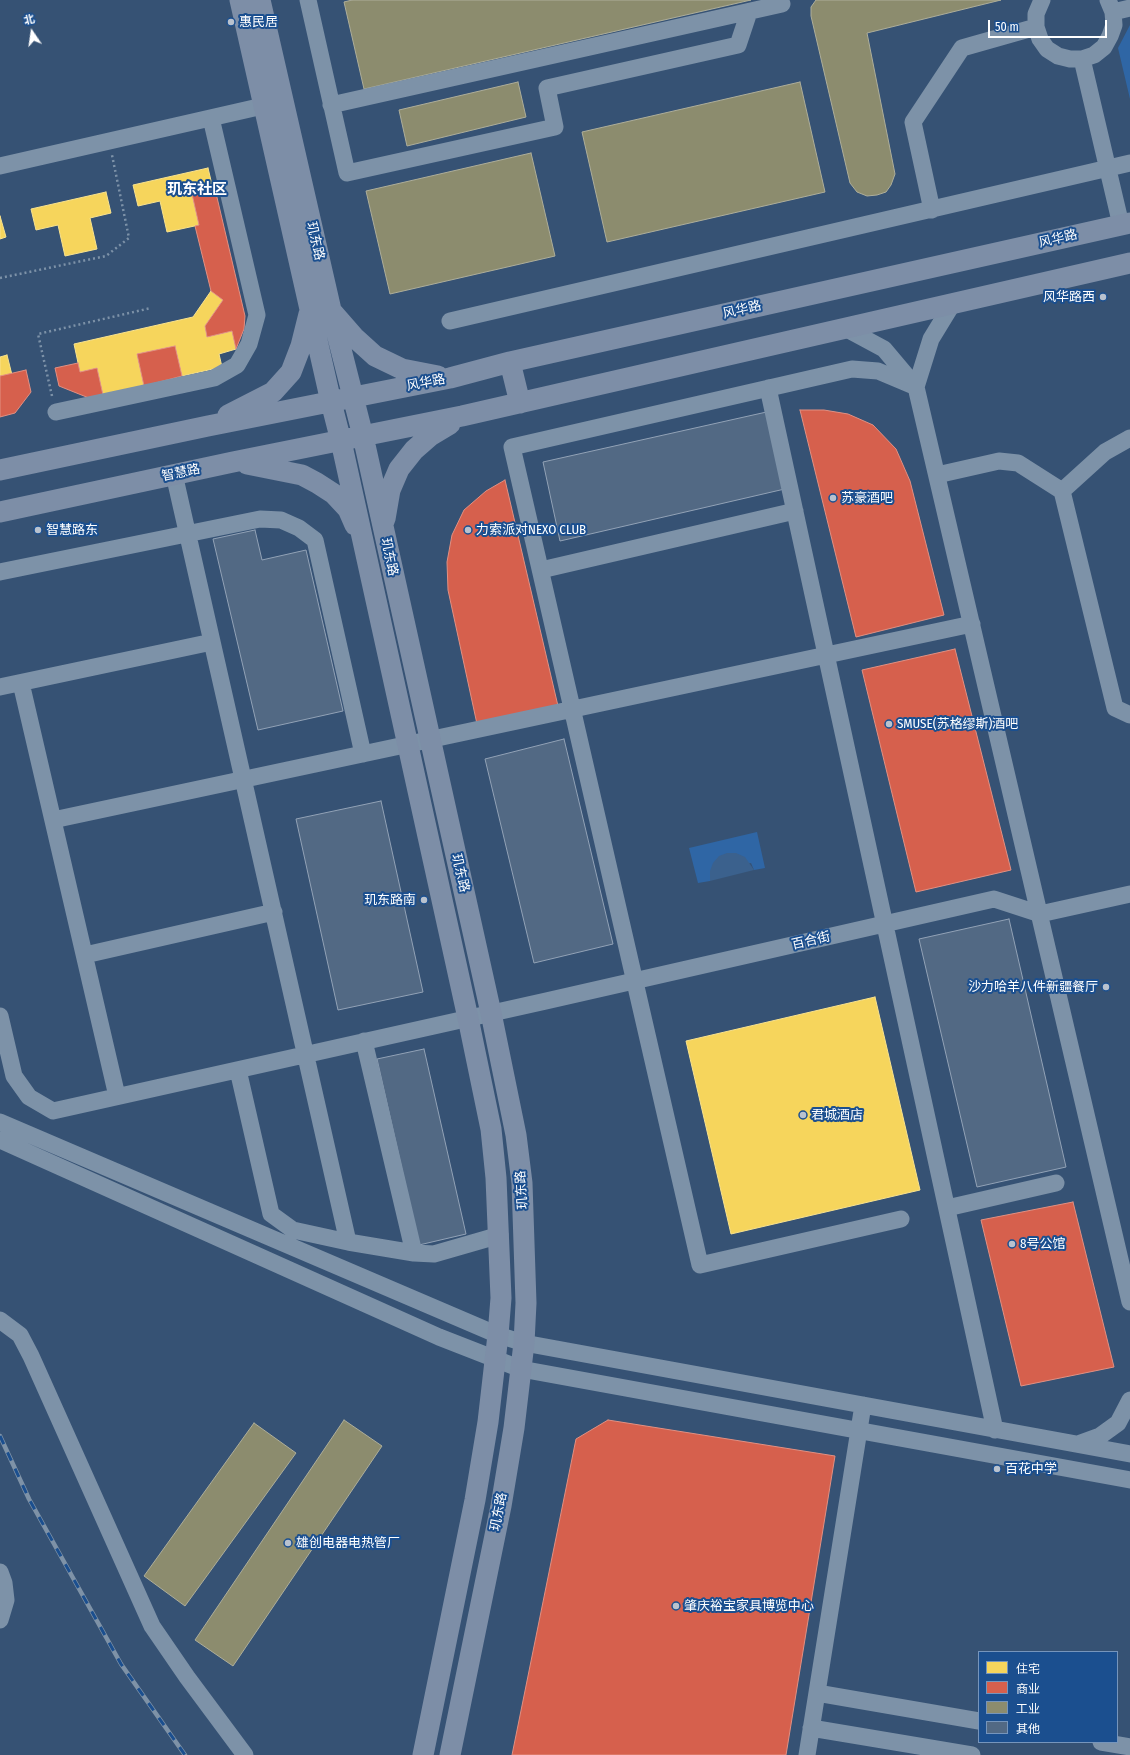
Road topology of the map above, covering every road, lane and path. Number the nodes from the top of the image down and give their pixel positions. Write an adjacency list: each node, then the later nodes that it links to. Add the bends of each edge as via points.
1 (240, 0): 11 (main road, 玑东路)
2 (260, 0): 11 (main road, 玑东路)
3 (308, 0): 12 (street)
4 (1042, 0): 9 (street, via 1036,14)
5 (782, 4): 8 (street)
6 (1110, 6): 7 (street); 10 (street, via 1114,25 1107,42 1094,55)
7 (1130, 8)
8 (749, 12): 12 (street); 12 (street, via 738,45 547,88 555,127 347,173)
9 (1036, 27): 10 (street, via 1040,39 1058,56); 18 (street, via 962,48 913,122)
10 (1082, 59): 17 (street)
11 (274, 103): 13 (street); 24 (main road, 玑东路); 25 (main road, 玑东路)
12 (332, 105)
13 (210, 118): 14 (street); 35 (street, via 257,315 249,344 237,365 214,378)
14 (109, 141): 16 (street); 21 (path, via 129,238 106,256)
15 (1130, 163): 17 (street)
16 (0, 166)
17 (1107, 169): 18 (street); 19 (street)
18 (932, 210): 26 (street)
19 (1125, 224): 28 (main road, 风华路)
20 (1130, 263): 22 (main road)
21 (0, 278)
22 (954, 303): 27 (main road); 30 (street, via 931,339)
23 (151, 308): 35 (path, via 38,334)
24 (310, 309): 33 (main road, 玑东路); 37 (main road, via 301,346 291,372 273,392)
25 (331, 310): 29 (main road, via 354,337 375,356 402,369); 32 (main road, 玑东路)
26 (450, 321)
27 (845, 328): 30 (street, via 884,349); 34 (main road)
28 (510, 362): 29 (main road, 风华路); 34 (main road)
29 (450, 378): 32 (main road, 风华路)
30 (916, 387): 31 (street, via 878,371 852,369); 44 (street)
31 (768, 388): 46 (street); 51 (street, via 512,447)
32 (353, 397): 33 (main road); 38 (main road, 玑东路)
33 (331, 402): 37 (main road); 40 (main road, 玑东路)
34 (520, 403): 36 (main road)
35 (56, 412)
36 (462, 416): 38 (main road); 48 (main road, via 430,436 414,450 399,469 390,490)
37 (208, 426): 42 (main road)
38 (364, 436): 40 (main road, 智慧路); 48 (main road, 玑东路)
39 (1130, 438): 45 (street, via 1105,452)
40 (341, 441): 41 (main road, 智慧路); 50 (main road, 玑东路)
41 (233, 462): 43 (main road, 智慧路); 50 (main road, via 296,474 334,494 348,509)
42 (0, 470)
43 (174, 474): 47 (main road, 智慧路); 49 (street)
44 (937, 475): 45 (street, via 998,461 1018,463); 53 (street)
45 (1062, 491): 59 (street, via 1115,708)
46 (795, 511): 51 (street); 55 (street)
47 (0, 512)
48 (384, 530): 60 (main road, 玑东路)
49 (188, 534): 52 (street); 54 (street); 62 (street, via 260,519 281,520 299,528 315,540)
50 (364, 545): 61 (main road, 玑东路)
51 (541, 570): 58 (street)
52 (0, 572)
53 (972, 624): 55 (street); 67 (street)
54 (212, 642): 56 (street); 63 (street)
55 (827, 655): 58 (street); 68 (street)
56 (21, 682): 57 (street); 64 (street)
57 (0, 687)
58 (572, 709): 60 (street); 70 (street)
59 (1130, 715)
60 (430, 740): 61 (street); 71 (main road, 玑东路)
61 (408, 744): 62 (street); 73 (main road, 玑东路)
62 (363, 754): 63 (street)
63 (243, 780): 64 (street); 66 (street)
64 (53, 820): 69 (street)
65 (1130, 894): 67 (street)
66 (274, 912): 69 (street); 75 (street)
67 (1040, 914): 68 (street, 百合街, via 994,899); 86 (street)
68 (885, 924): 70 (street, 百合街); 81 (street)
69 (85, 955): 77 (street)
70 (635, 981): 71 (street, 百合街); 82 (street, via 700,1265)
71 (491, 1013): 73 (street, 百合街); 89 (main road, 玑东路, via 516,1134 522,1184 526,1303)
72 (0, 1016): 77 (street, 百合街, via 14,1076 29,1098 53,1111)
73 (468, 1018): 74 (street, 百合街); 83 (main road, 玑东路, via 491,1129)
74 (364, 1041): 75 (street, 百合街); 85 (street)
75 (306, 1055): 76 (street, 百合街); 84 (street)
76 (238, 1070): 77 (street, 百合街); 84 (street, via 271,1214 293,1230)
77 (118, 1096)
78 (0, 1122): 88 (street)
79 (0, 1140): 90 (street)
80 (1056, 1184): 81 (street)
81 (947, 1208): 94 (street)
82 (902, 1219)
83 (500, 1235): 85 (street, via 434,1254); 88 (main road, 玑东路, via 501,1298)
84 (348, 1242): 85 (street)
85 (414, 1253)
86 (1130, 1302)
87 (0, 1320): 106 (street, via 20,1336 31,1356 152,1626)
88 (498, 1335): 89 (street); 90 (main road, 玑东路)
89 (524, 1342): 91 (main road, 玑东路); 93 (street)
90 (496, 1360): 91 (street); 107 (main road, 玑东路, via 475,1500)
91 (521, 1369): 95 (street); 108 (main road, 玑东路, via 501,1506)
92 (1130, 1400): 96 (street, via 1118,1423 1100,1436)
93 (863, 1405): 94 (street); 95 (street)
94 (995, 1430): 96 (street)
95 (859, 1431): 98 (street); 101 (street)
96 (1076, 1444): 97 (street)
97 (1130, 1454)
98 (1130, 1480)
99 (0, 1572): 100 (street, via 6,1600)
100 (0, 1620)
101 (817, 1693): 102 (street); 103 (street)
102 (978, 1721)
103 (811, 1728): 109 (street); 110 (street)
104 (1107, 1743): 105 (street)
105 (1130, 1747)
106 (245, 1755)
107 (423, 1755)
108 (450, 1755)
109 (807, 1755)
110 (972, 1755)

